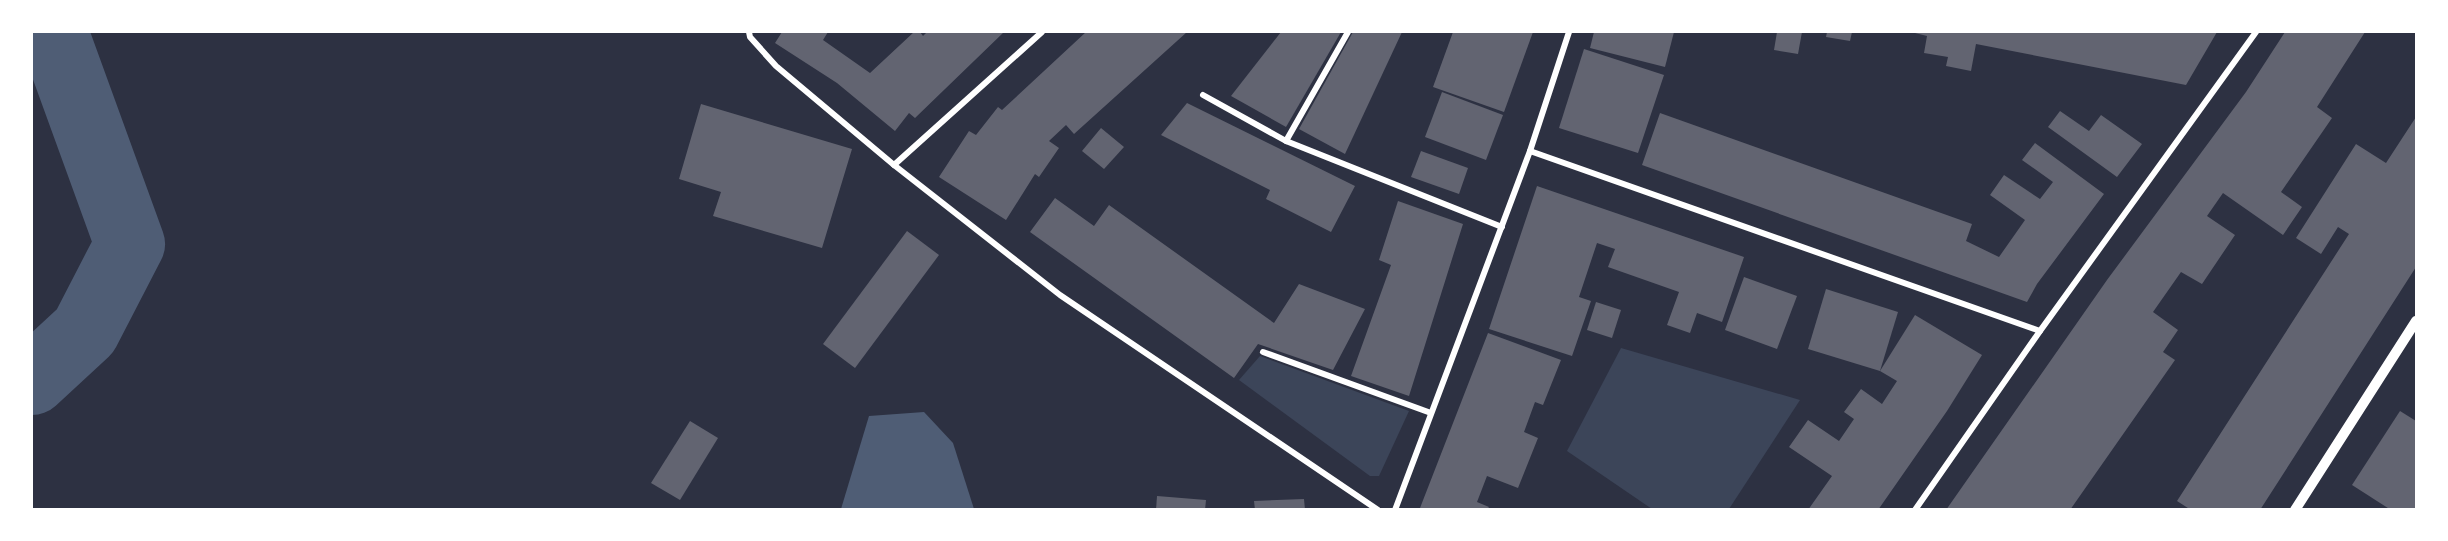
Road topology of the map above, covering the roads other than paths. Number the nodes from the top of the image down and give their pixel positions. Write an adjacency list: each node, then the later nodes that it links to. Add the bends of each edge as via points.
1 (749, 32): 9 (street, via 776,66)
2 (1042, 32): 9 (street)
3 (1348, 32): 7 (street)
4 (1569, 32): 8 (street)
5 (2256, 32): 12 (street)
6 (1203, 95): 7 (street)
7 (1286, 141): 10 (street)
8 (1530, 151): 10 (street); 12 (street)
9 (894, 165): 15 (street, via 1060,295)
10 (1502, 227): 14 (street)
11 (2416, 321): 18 (street)
12 (2040, 331): 17 (street)
13 (1263, 352): 14 (street)
14 (1431, 413): 16 (street)
15 (1378, 510)
16 (1395, 510)
17 (1915, 510)
18 (2295, 510)

